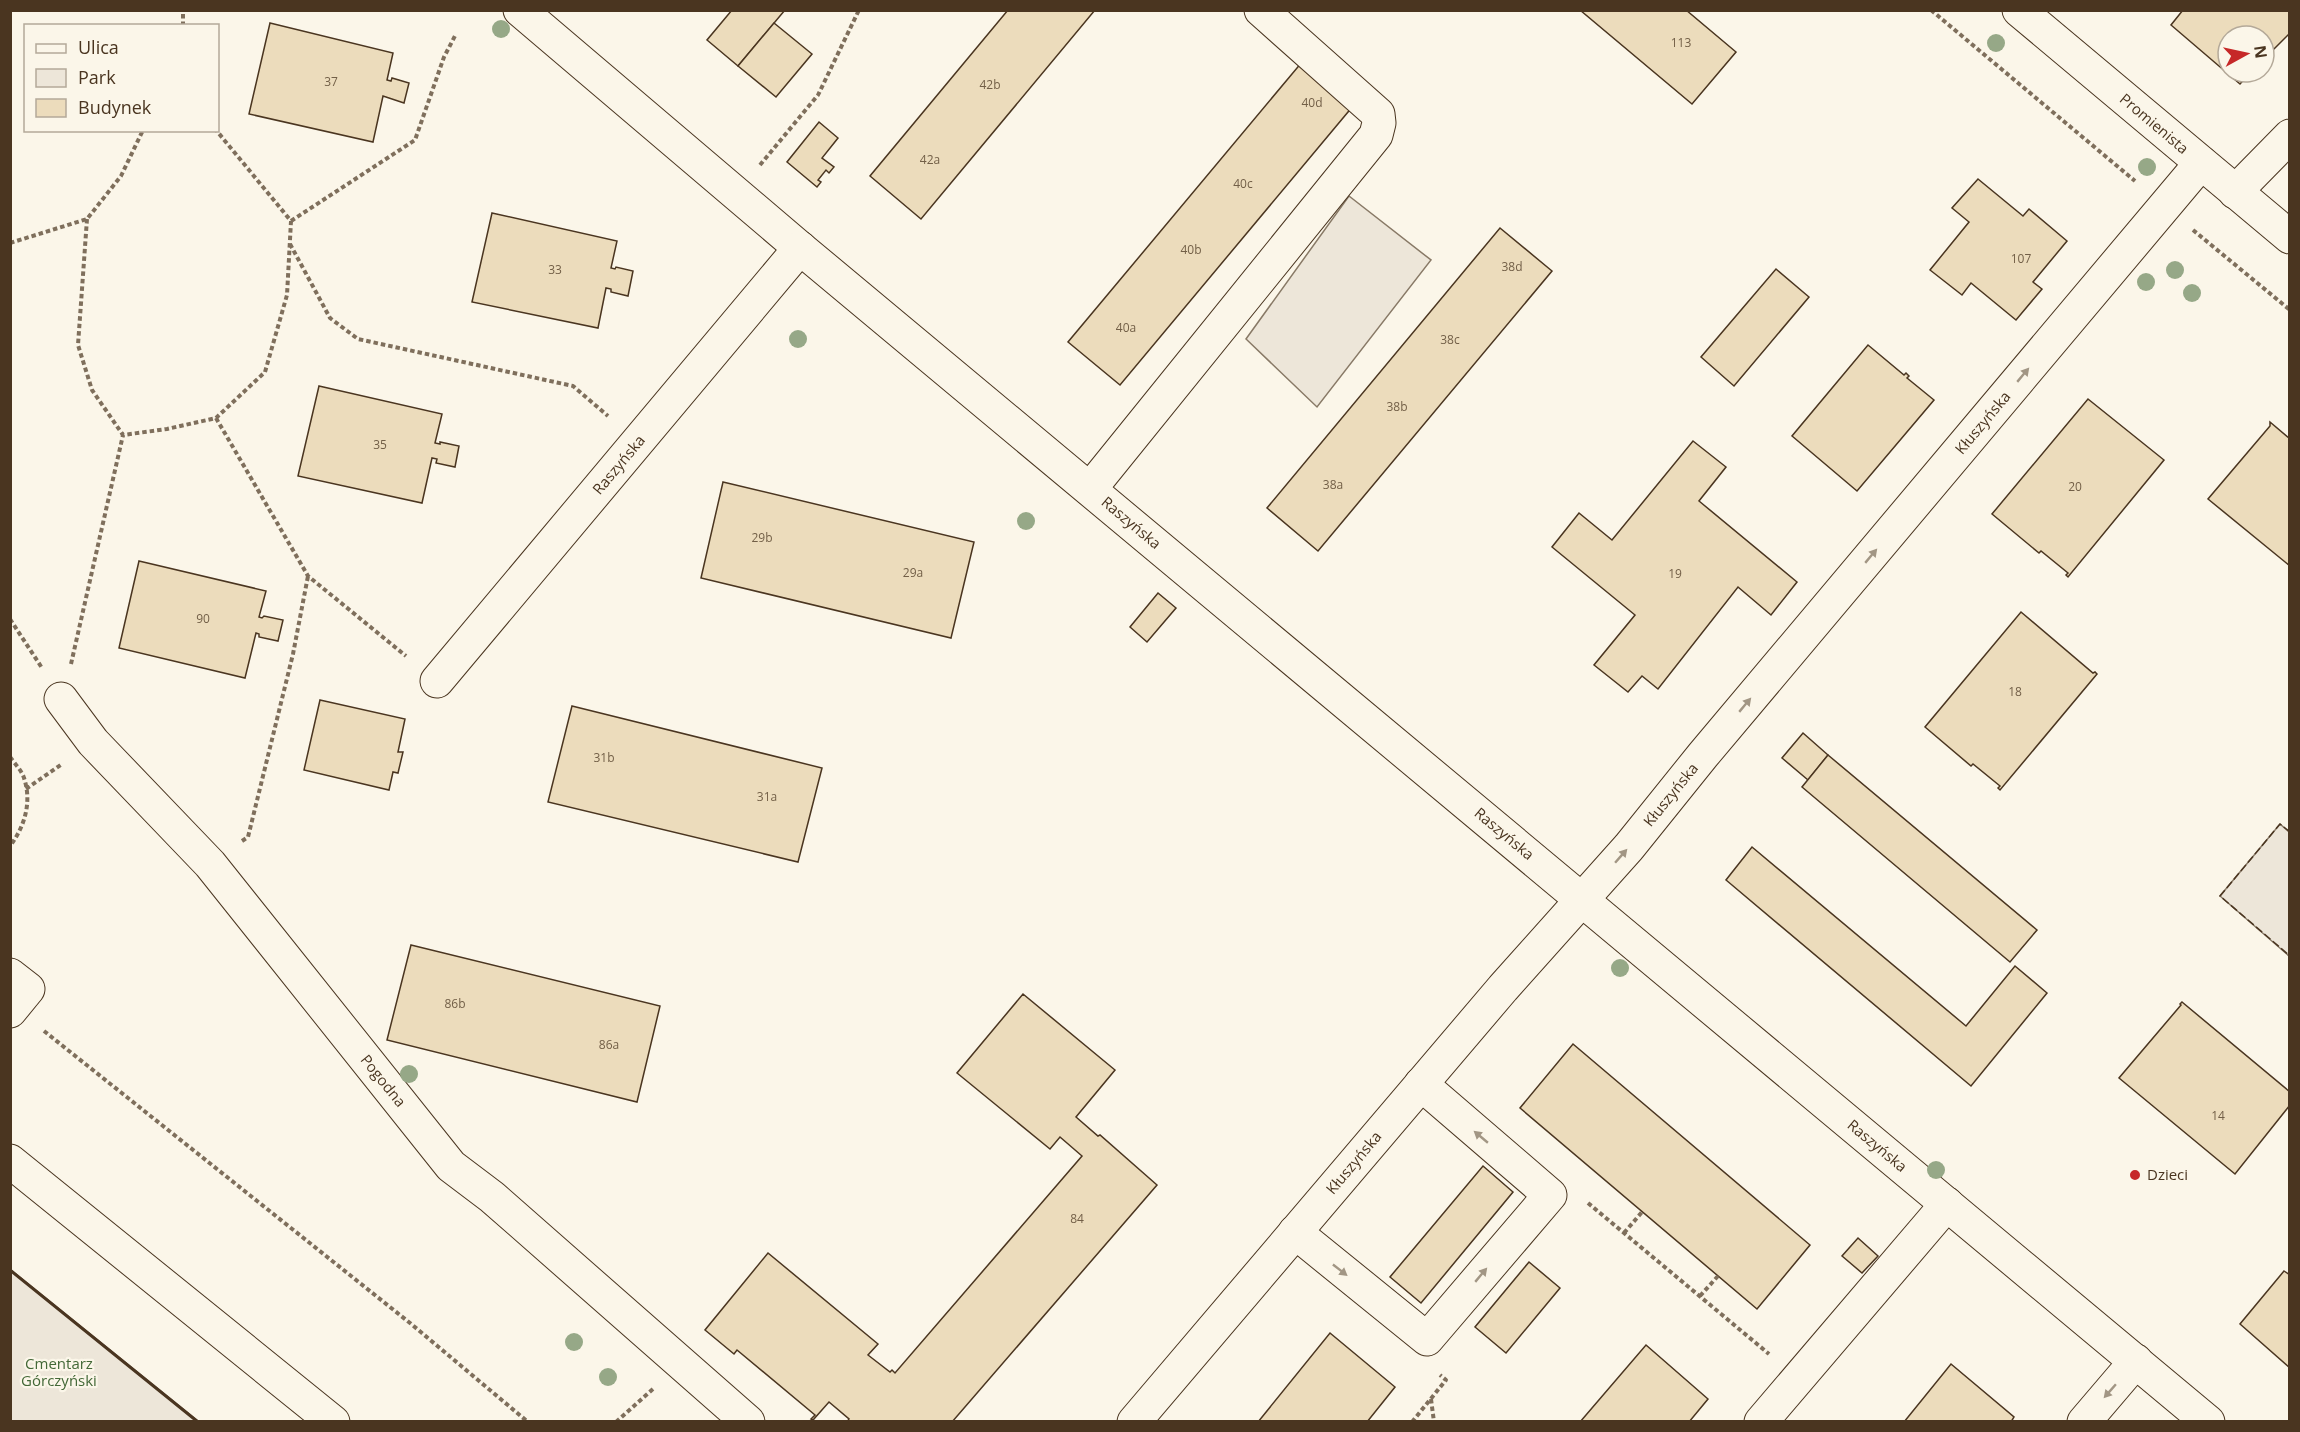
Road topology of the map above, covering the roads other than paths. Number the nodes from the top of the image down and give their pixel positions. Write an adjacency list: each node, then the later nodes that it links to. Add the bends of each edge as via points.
1 (520, 10): 8 (street, Raszyńska)
2 (1261, 10): 9 (street, via 1378,114 1376,135)
3 (2019, 10): 5 (street, Promienista)
4 (2289, 136): 6 (street)
5 (2201, 163): 6 (street, Promienista); 12 (street, Kłuszyńska, one-way to 5)
6 (2235, 192): 7 (street, Promienista)
7 (2289, 237)
8 (800, 248): 9 (street, Raszyńska); 10 (street, Raszyńska)
9 (1090, 489): 12 (street, Raszyńska)
10 (437, 681)
11 (61, 699): 20 (street, Pogodna, via 93,742 210,864 451,1166 680,1360)
12 (1583, 900): 15 (street, Kłuszyńska); 17 (street, Raszyńska)
13 (10, 975): 14 (street, via 28,989)
14 (12, 1009)
15 (1421, 1084): 18 (street, Kłuszyńska); 18 (street, one-way to 15, via 1428,1339 1550,1195)
16 (10, 1161): 21 (street)
17 (1947, 1204): 19 (street, Raszyńska); 23 (street)
18 (1295, 1232): 22 (street, Kłuszyńska)
19 (2136, 1361): 24 (street, one-way to 24); 25 (street, Raszyńska)
20 (733, 1417)
21 (333, 1422)
22 (1134, 1422)
23 (1761, 1422)
24 (2084, 1422)
25 (2208, 1422)

